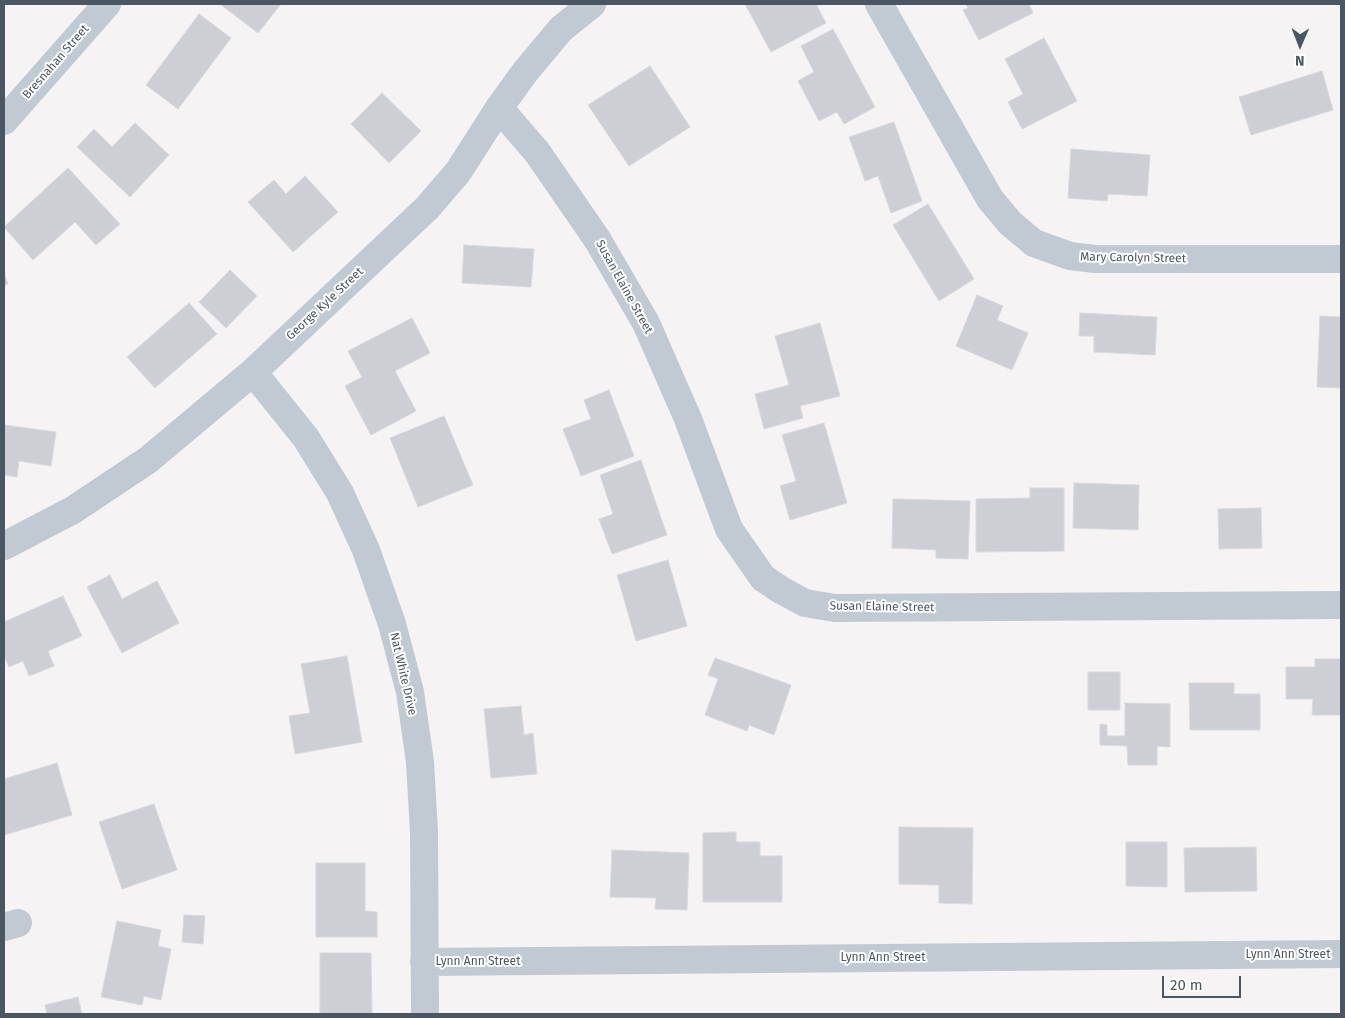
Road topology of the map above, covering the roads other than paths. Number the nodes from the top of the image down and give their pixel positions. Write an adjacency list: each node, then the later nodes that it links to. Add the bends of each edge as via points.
1 (107, 4): 5 (street, Bresnahan Street)
2 (592, 4): 4 (street, George Kyle Street, via 561,29)
3 (879, 4): 6 (street, Mary Carolyn Street, via 990,199 1010,224 1034,243 1070,256 1094,259)
4 (499, 108): 7 (street, George Kyle Street, via 458,172 427,208); 9 (street, Susan Elaine Street, via 537,152 597,239 646,323 688,419 729,529 763,578 781,590 805,603 835,608)
5 (4, 121)
6 (1341, 259)
7 (253, 372): 8 (street, George Kyle Street, via 148,460 73,510); 11 (street, Nat White Drive, via 306,438 340,493 366,550 392,624 410,692 420,762 424,832)
8 (4, 546)
9 (1341, 605)
10 (1341, 954): 11 (street, Lynn Ann Street)
11 (424, 962): 12 (street, Nat White Drive)
12 (425, 1014)

